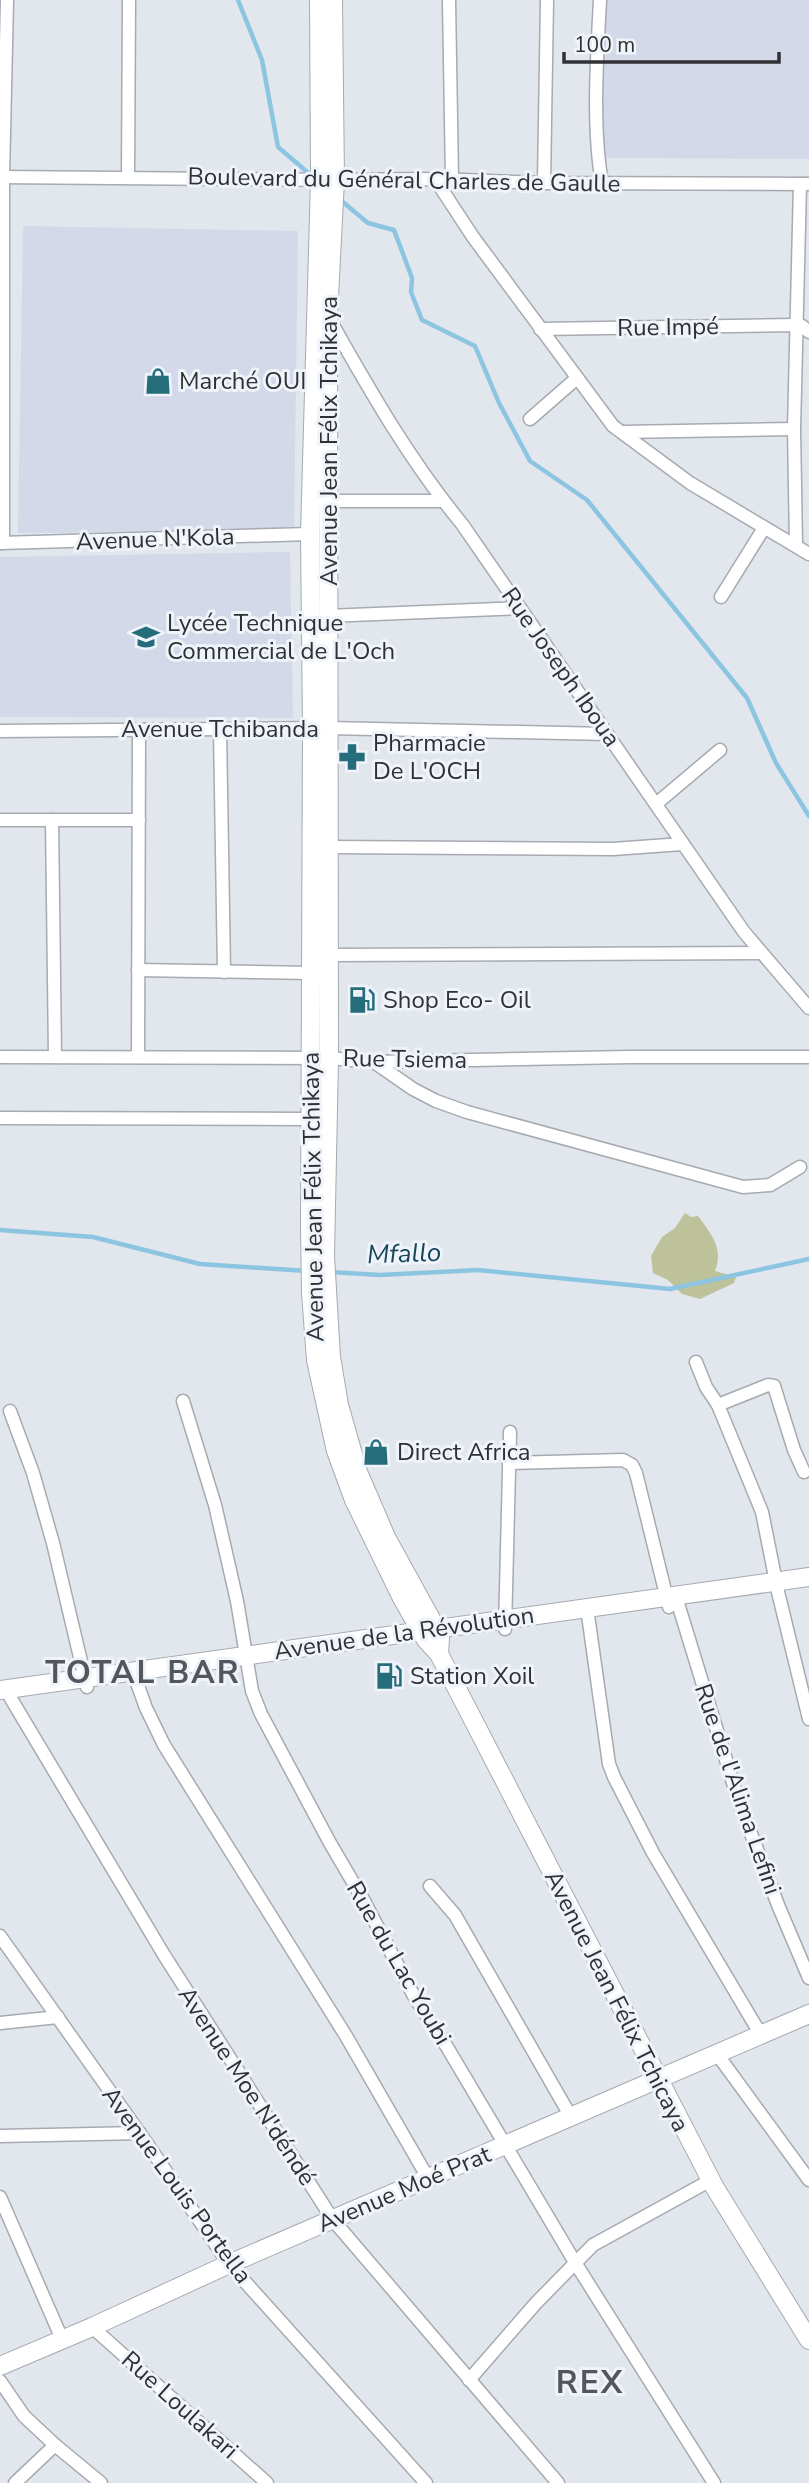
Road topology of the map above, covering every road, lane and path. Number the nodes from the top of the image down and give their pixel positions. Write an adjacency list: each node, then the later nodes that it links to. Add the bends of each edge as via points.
1 (7, 0): 8 (street)
2 (129, 0): 9 (street)
3 (319, 0): 12 (street, Avenue Jean Félix Tchikaya)
4 (333, 0): 12 (street, Avenue Jean Félix Tchikaya)
5 (449, 0): 11 (street)
6 (547, 0): 13 (street)
7 (600, 0): 14 (street, via 598,159)
8 (1, 177): 9 (street, Boulevard du Général Charles de Gaulle); 29 (street)
9 (128, 177): 12 (street, Boulevard du Général Charles de Gaulle)
10 (435, 178): 11 (street, Boulevard du Général Charles de Gaulle); 12 (street, Boulevard du Général Charles de Gaulle); 19 (street)
11 (452, 179): 13 (street, Boulevard du Général Charles de Gaulle)
12 (328, 180): 17 (street, Avenue Jean Félix Tchikaya); 25 (street, Avenue Jean Félix Tchikaya)
13 (544, 183): 14 (street, Boulevard du Général Charles de Gaulle)
14 (602, 183): 15 (street, Boulevard du Général Charles de Gaulle)
15 (805, 184): 16 (street)
16 (804, 224): 18 (street)
17 (328, 317): 25 (street, Avenue Jean Félix Tchikaya); 26 (street, Rue Joseph Iboua, via 381,409)
18 (796, 325): 19 (street, Rue Impé); 20 (street); 23 (street)
19 (540, 329): 21 (street)
20 (809, 332)
21 (577, 378): 22 (street); 24 (street)
22 (530, 419)
23 (794, 429): 24 (street); 30 (street)
24 (622, 432): 27 (street, via 690,483)
25 (320, 500): 26 (street); 28 (street, Avenue Jean Félix Tchikaya); 34 (street, Avenue Jean Félix Tchikaya)
26 (443, 501): 33 (street, Rue Joseph Iboua)
27 (764, 528): 30 (street); 32 (street)
28 (310, 534): 29 (street, Avenue N'Kola); 36 (street, Avenue Jean Félix Tchikaya)
29 (1, 543)
30 (796, 545): 31 (street)
31 (809, 554)
32 (721, 597)
33 (520, 608): 34 (street); 39 (street, Rue Joseph Iboua)
34 (327, 616): 36 (street, Avenue Jean Félix Tchikaya)
35 (220, 729): 36 (street, Avenue Tchibanda); 37 (street, Avenue Tchibanda); 50 (street)
36 (320, 729): 39 (street, Avenue Tchibanda); 46 (street, Avenue Jean Félix Tchikaya); 51 (street, Avenue Jean Félix Tchikaya)
37 (139, 730): 38 (street, Avenue Tchibanda); 44 (street)
38 (0, 731)
39 (607, 734): 41 (street, Rue Joseph Iboua)
40 (720, 750): 41 (street)
41 (656, 804): 45 (street, Rue Joseph Iboua)
42 (0, 820): 43 (street)
43 (52, 820): 44 (street); 53 (street)
44 (139, 820): 49 (street)
45 (682, 844): 46 (street, via 613,849); 47 (street, Rue Joseph Iboua)
46 (329, 847): 48 (street, Avenue Jean Félix Tchikaya)
47 (761, 953): 48 (street); 52 (street, Rue Joseph Iboua)
48 (329, 955): 57 (street, Avenue Jean Félix Tchikaya)
49 (138, 971): 50 (street); 55 (street)
50 (224, 972): 51 (street)
51 (311, 973): 57 (street, Avenue Jean Félix Tchikaya)
52 (809, 1008)
53 (55, 1056): 54 (street, Rue Tsiema); 55 (street, Rue Tsiema)
54 (0, 1057)
55 (138, 1057): 57 (street, Rue Tsiema)
56 (809, 1057): 58 (street, Rue Tsiema)
57 (320, 1058): 58 (street, Rue Tsiema); 60 (street, Avenue Jean Félix Tchikaya); 74 (street, Avenue Jean Félix Tchikaya, via 325,1256 339,1405 367,1494)
58 (373, 1062): 61 (street, via 436,1101 467,1112 743,1186 770,1185)
59 (0, 1118): 60 (street)
60 (310, 1119): 72 (street, Avenue Jean Félix Tchikaya, via 311,1293 318,1371 349,1488)
61 (800, 1167)
62 (696, 1362): 64 (street)
63 (183, 1401): 80 (street, Rue du Lac Youbi, via 218,1516)
64 (718, 1405): 68 (street, via 775,1386); 70 (street, via 762,1512)
65 (10, 1412): 82 (street, via 33,1473)
66 (510, 1432): 67 (street)
67 (509, 1463): 73 (street, Rue de l'Alima Lefini, via 623,1460 632,1465); 77 (street)
68 (804, 1472)
69 (809, 1577): 70 (street, Avenue de la Révolution)
70 (777, 1587): 71 (street, Avenue de la Révolution); 73 (street, Avenue de la Révolution); 84 (street)
71 (809, 1588)
72 (402, 1598): 78 (street, via 398,1621); 79 (street, Avenue Jean Félix Tchikaya)
73 (672, 1602): 75 (street, Avenue de la Révolution); 87 (street, Rue de l'Alima Lefini, via 738,1799)
74 (422, 1603): 76 (street); 79 (street, Avenue Jean Félix Tchikaya)
75 (588, 1614): 77 (street, Avenue de la Révolution); 91 (street, via 614,1777 653,1853)
76 (470, 1624): 77 (street, Avenue de la Révolution); 79 (street, Avenue de la Révolution)
77 (505, 1624): 79 (street, Avenue de la Révolution)
78 (387, 1636): 79 (street, Avenue de la Révolution); 80 (street, Avenue de la Révolution)
79 (432, 1638): 80 (street, Avenue de la Révolution); 93 (street, Avenue Jean Félix Tchicaya)
80 (246, 1660): 81 (street, Avenue de la Révolution); 97 (street, Rue du Lac Youbi, via 261,1714 415,1998)
81 (134, 1676): 82 (street, Avenue de la Révolution); 98 (street, via 155,1728 192,1792 346,2036)
82 (87, 1682): 83 (street, Avenue de la Révolution)
83 (5, 1694): 102 (street, Avenue Moe N'déndé)
84 (809, 1719)
85 (430, 1886): 94 (street, via 455,1915)
86 (0, 1936): 88 (street, Avenue Louis Portella)
87 (809, 1978)
88 (58, 2017): 90 (street); 95 (street, Avenue Louis Portella)
89 (807, 2018): 91 (street, Avenue Moé Prat)
90 (0, 2023)
91 (761, 2035): 92 (street, Avenue Moé Prat)
92 (717, 2054): 93 (street, Avenue Moé Prat); 100 (street)
93 (657, 2080): 94 (street, Avenue Moé Prat); 99 (street, Avenue Jean Félix Tchicaya)
94 (571, 2117): 97 (street, Avenue Moé Prat)
95 (140, 2133): 96 (street); 103 (street, Avenue Louis Portella)
96 (0, 2136)
97 (505, 2145): 98 (street, Avenue Moé Prat); 104 (street, Rue du Lac Youbi)
98 (428, 2178): 102 (street, Avenue Moé Prat)
99 (711, 2180): 104 (street, via 593,2245); 107 (street, Avenue Jean Félix Tchicaya)
100 (809, 2180)
101 (0, 2197): 106 (street)
102 (332, 2220): 103 (street, Avenue Moé Prat); 109 (street, Avenue Moe N'déndé)
103 (229, 2264): 105 (street, Avenue Moé Prat); 115 (street, Avenue Louis Portella)
104 (576, 2264): 109 (street); 117 (street, Rue du Lac Youbi)
105 (92, 2327): 106 (street, Avenue Moé Prat); 114 (street, Rue Loulakari)
106 (62, 2339): 108 (street, Avenue Moé Prat)
107 (809, 2340)
108 (0, 2365)
109 (469, 2380): 116 (street, Avenue Moe N'déndé)
110 (0, 2381): 111 (street, via 24,2416)
111 (55, 2445): 112 (street); 113 (street)
112 (15, 2483)
113 (101, 2483)
114 (267, 2483)
115 (426, 2483)
116 (558, 2483)
117 (714, 2483)

